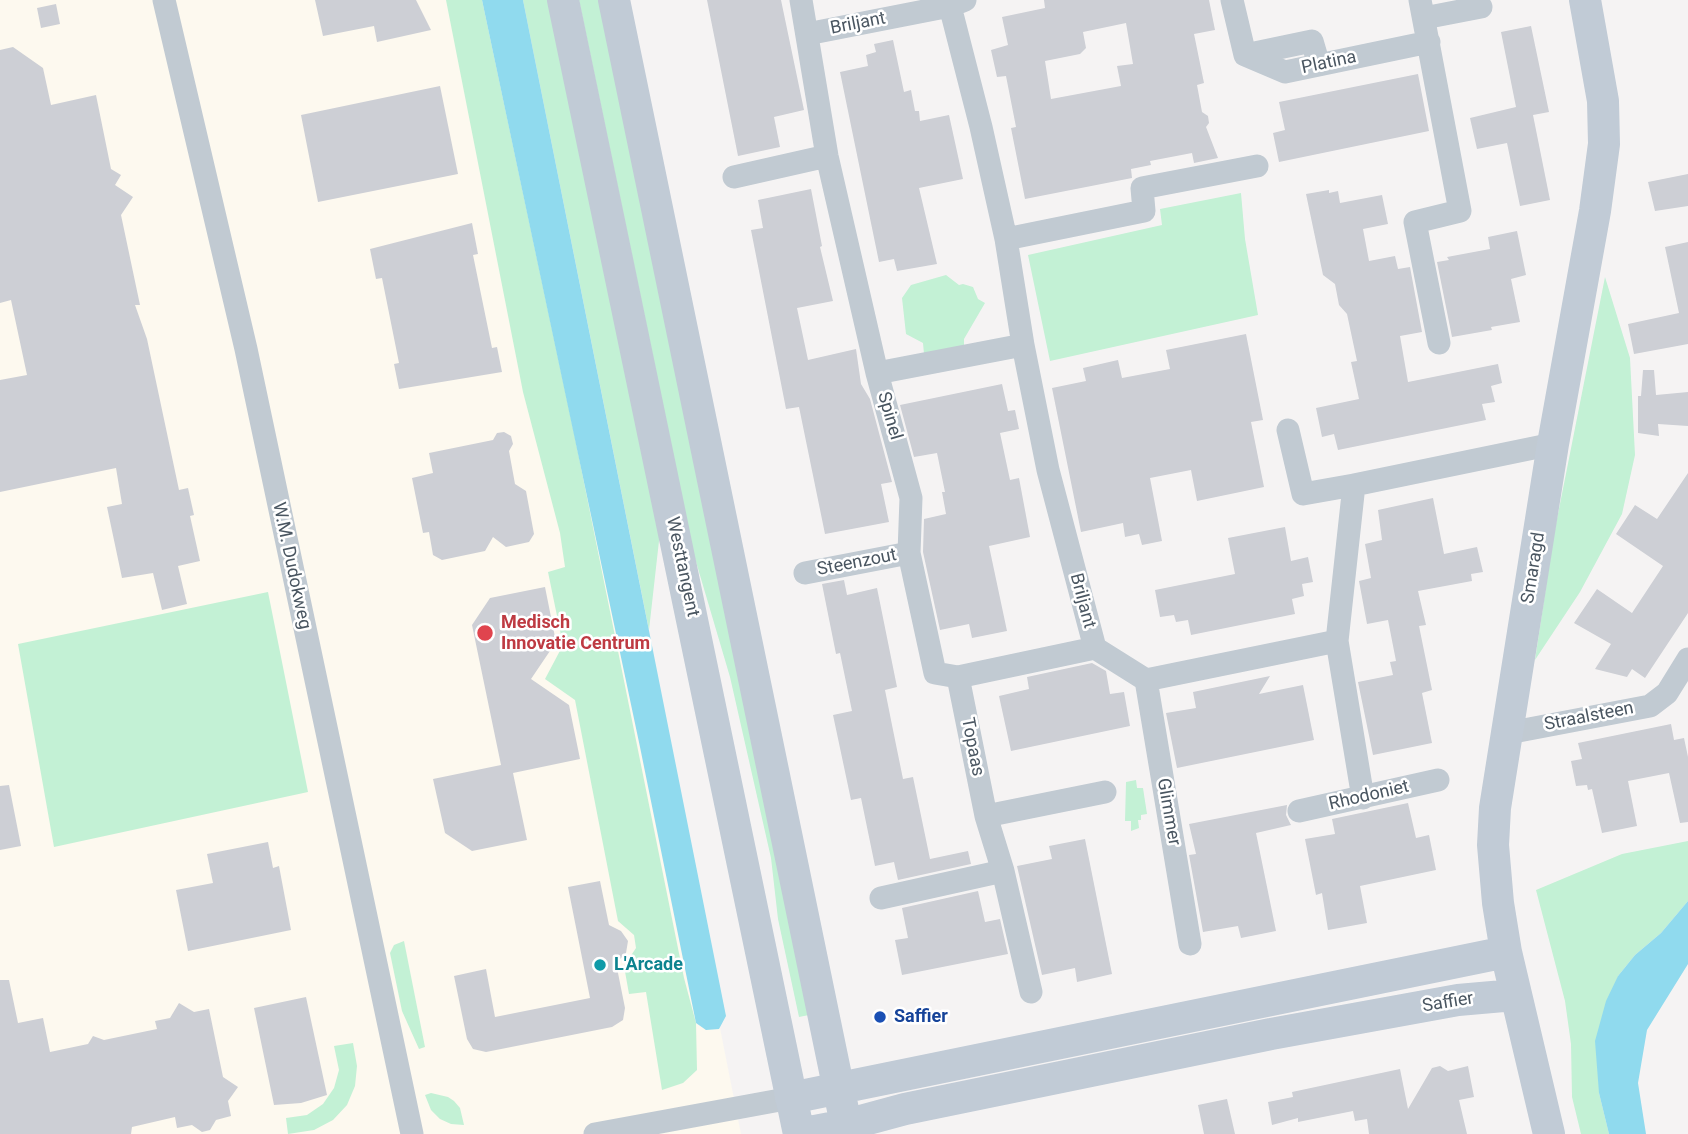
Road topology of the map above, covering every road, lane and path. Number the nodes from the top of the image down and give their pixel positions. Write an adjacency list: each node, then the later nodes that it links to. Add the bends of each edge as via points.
1 (164, 0): 44 (street, W.M. Dudokweg, via 246,349)
2 (563, 0): 42 (street, Westtangent)
3 (614, 0): 41 (street)
4 (801, 0): 10 (street, Spinel)
5 (1232, 0): 11 (street, Platina, via 1245,55 1285,72)
6 (1584, 0): 20 (street, Smaragd, via 1603,101 1604,144)
7 (958, 3): 10 (street, Briljant); 15 (street, Briljant)
8 (1481, 7): 9 (street)
9 (1422, 9): 11 (street)
10 (807, 34): 12 (street, Spinel)
11 (1429, 41): 16 (street, via 1460,211 1415,222)
12 (827, 156): 14 (street); 18 (street, Spinel)
13 (1257, 166): 15 (street, via 1142,188 1144,211)
14 (734, 177)
15 (1006, 239): 17 (street, Briljant)
16 (1439, 343)
17 (1023, 345): 18 (street); 25 (street, Briljant, via 1048,470)
18 (877, 373): 22 (street, Spinel, via 911,498)
19 (1288, 430): 21 (street, via 1303,494)
20 (1553, 444): 21 (street); 29 (street, Smaragd)
21 (1354, 485): 24 (street)
22 (909, 553): 23 (street, Steenzout); 27 (street, Spinel, via 935,673)
23 (805, 573)
24 (1337, 641): 28 (street); 32 (street)
25 (1095, 648): 27 (street); 28 (street, Briljant)
26 (1688, 659): 29 (street, Straalsteen, via 1667,693 1650,706)
27 (958, 677): 34 (street, Topaas)
28 (1146, 680): 37 (street, Glimmer)
29 (1508, 733): 38 (street, Smaragd, via 1493,845)
30 (1438, 780): 32 (street, Rhodoniet)
31 (1105, 792): 34 (street)
32 (1363, 798): 33 (street, Rhodoniet)
33 (1299, 811)
34 (986, 816): 35 (street, Topaas)
35 (1003, 871): 36 (street); 39 (street, Topaas)
36 (881, 898)
37 (1190, 944)
38 (1506, 952): 40 (street, Smaragd); 41 (street)
39 (1031, 992)
40 (1516, 995): 43 (street, Saffier, via 1458,1000 1271,1034 905,1109); 47 (street, Smaragd)
41 (839, 1087): 42 (street); 43 (street)
42 (791, 1098): 45 (street); 46 (street, Westtangent)
43 (847, 1130): 46 (street, Saffier)
44 (412, 1134)
45 (595, 1134)
46 (799, 1134)
47 (1549, 1134)

